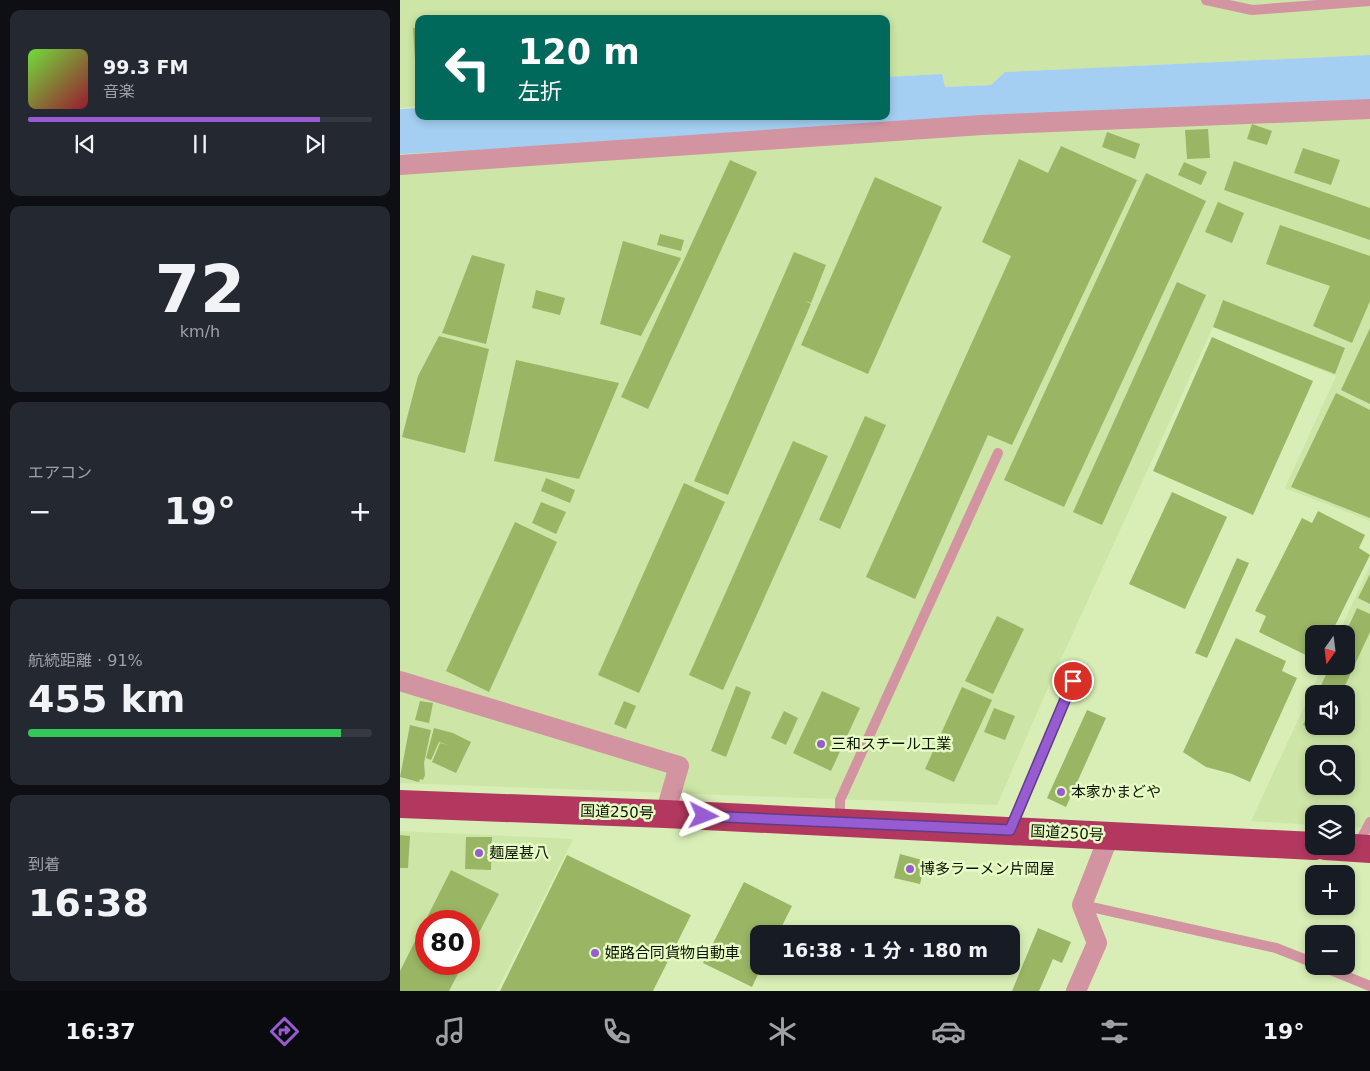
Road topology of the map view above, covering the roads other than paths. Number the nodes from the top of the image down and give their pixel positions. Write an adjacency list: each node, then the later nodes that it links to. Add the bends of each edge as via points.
1 (1206, 0): 2 (lane, via 1252,10)
2 (1370, 1)
3 (1370, 109): 4 (street, via 982,125)
4 (400, 165)
5 (998, 453): 10 (lane, via 840,800)
6 (400, 681): 9 (street, via 679,766)
7 (1073, 681): 12 (lane)
8 (400, 804): 9 (highway, 国道250号)
9 (664, 814): 10 (highway, 国道250号)
10 (840, 822): 12 (highway, 国道250号)
11 (1370, 822): 15 (lane)
12 (1010, 830): 13 (highway, 国道250号)
13 (1109, 836): 14 (highway, 国道250号); 16 (street)
14 (1305, 846)
15 (1363, 849)
16 (1082, 905): 17 (lane, via 1276,948); 20 (street, via 1097,943)
17 (1305, 959)
18 (1343, 975): 19 (lane)
19 (1370, 986)
20 (1076, 991)

